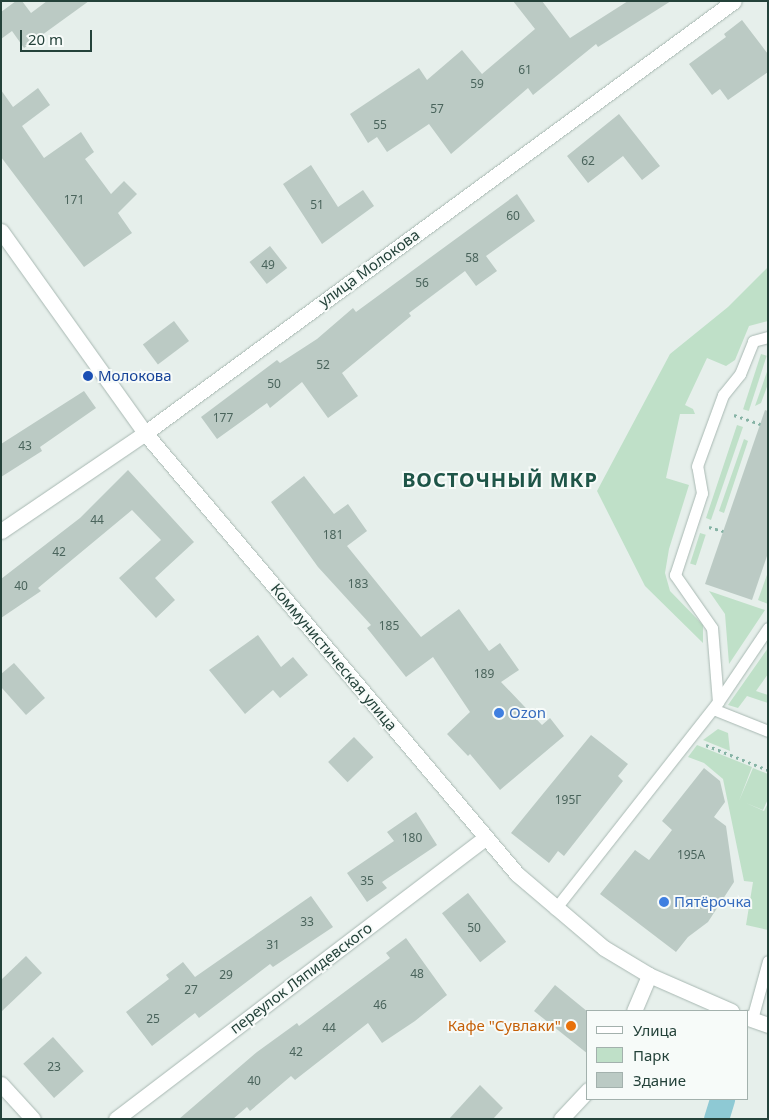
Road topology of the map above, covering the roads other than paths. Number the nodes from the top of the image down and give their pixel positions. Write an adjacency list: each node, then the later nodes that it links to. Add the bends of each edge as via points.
1 (734, 1): 4 (street, улица Молокова)
2 (1, 231): 4 (street, Коммунистическая улица)
3 (768, 338): 7 (lane, via 753,341 740,374 723,395 697,466 702,493 675,575 712,628)
4 (145, 433): 5 (street, улица Молокова); 9 (street, Коммунистическая улица)
5 (1, 531)
6 (768, 628): 7 (lane)
7 (715, 706): 8 (lane); 10 (lane)
8 (768, 731)
9 (486, 837): 10 (street, Коммунистическая улица, via 517,874); 20 (street, переулок Ляпидевского)
10 (556, 909): 12 (street, Коммунистическая улица, via 604,948)
11 (768, 961): 15 (lane)
12 (649, 975): 13 (street); 14 (street, Коммунистическая улица)
13 (634, 1010)
14 (729, 1010)
15 (750, 1018): 16 (street)
16 (768, 1025)
17 (1, 1084): 19 (street)
18 (586, 1092): 21 (street)
19 (33, 1119)
20 (116, 1119)
21 (561, 1119)

